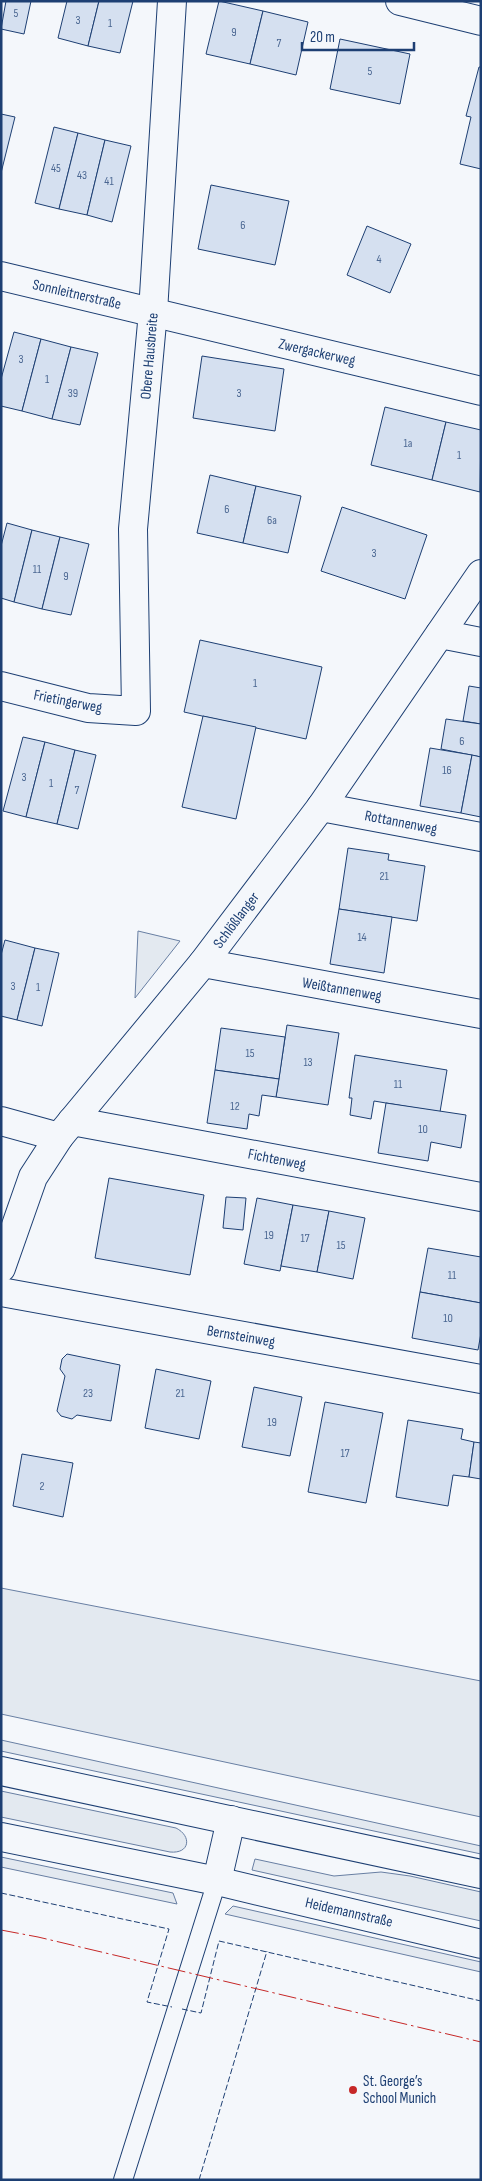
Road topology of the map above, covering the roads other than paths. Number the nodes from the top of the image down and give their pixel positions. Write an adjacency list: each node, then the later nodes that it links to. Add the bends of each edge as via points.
1 (172, 1): 5 (street, Obere Hausbreite)
2 (400, 1): 3 (street)
3 (481, 21)
4 (1, 276): 5 (street, Sonnleitnerstraße)
5 (153, 312): 6 (street, Zwergackerweg); 11 (street, Obere Hausbreite, via 133,529)
6 (481, 391)
7 (481, 574): 8 (street, Schlößlanger)
8 (440, 634): 9 (street); 12 (street, Schlößlanger)
9 (481, 642)
10 (1, 686): 11 (street, Frietingerweg, via 88,708)
11 (136, 711)
12 (321, 807): 13 (street, Rottannenweg); 14 (street, Schlößlanger)
13 (481, 837)
14 (203, 963): 15 (street, Weißtannenweg); 17 (street, Schlößlanger)
15 (481, 1014)
16 (1, 1121): 17 (street, Fichtenweg)
17 (66, 1129): 18 (street, Fichtenweg); 19 (street, Schlößlanger, via 33,1177)
18 (481, 1198)
19 (1, 1268)
20 (1, 1292): 21 (street, Bernsteinweg)
21 (481, 1379)
22 (1, 1771): 23 (street)
23 (231, 1820): 25 (street); 26 (street)
24 (1, 1836): 26 (street, Heidemannstraße)
25 (481, 1874)
26 (217, 1881): 27 (street, Heidemannstraße); 28 (lane)
27 (481, 1944)
28 (123, 2180)

